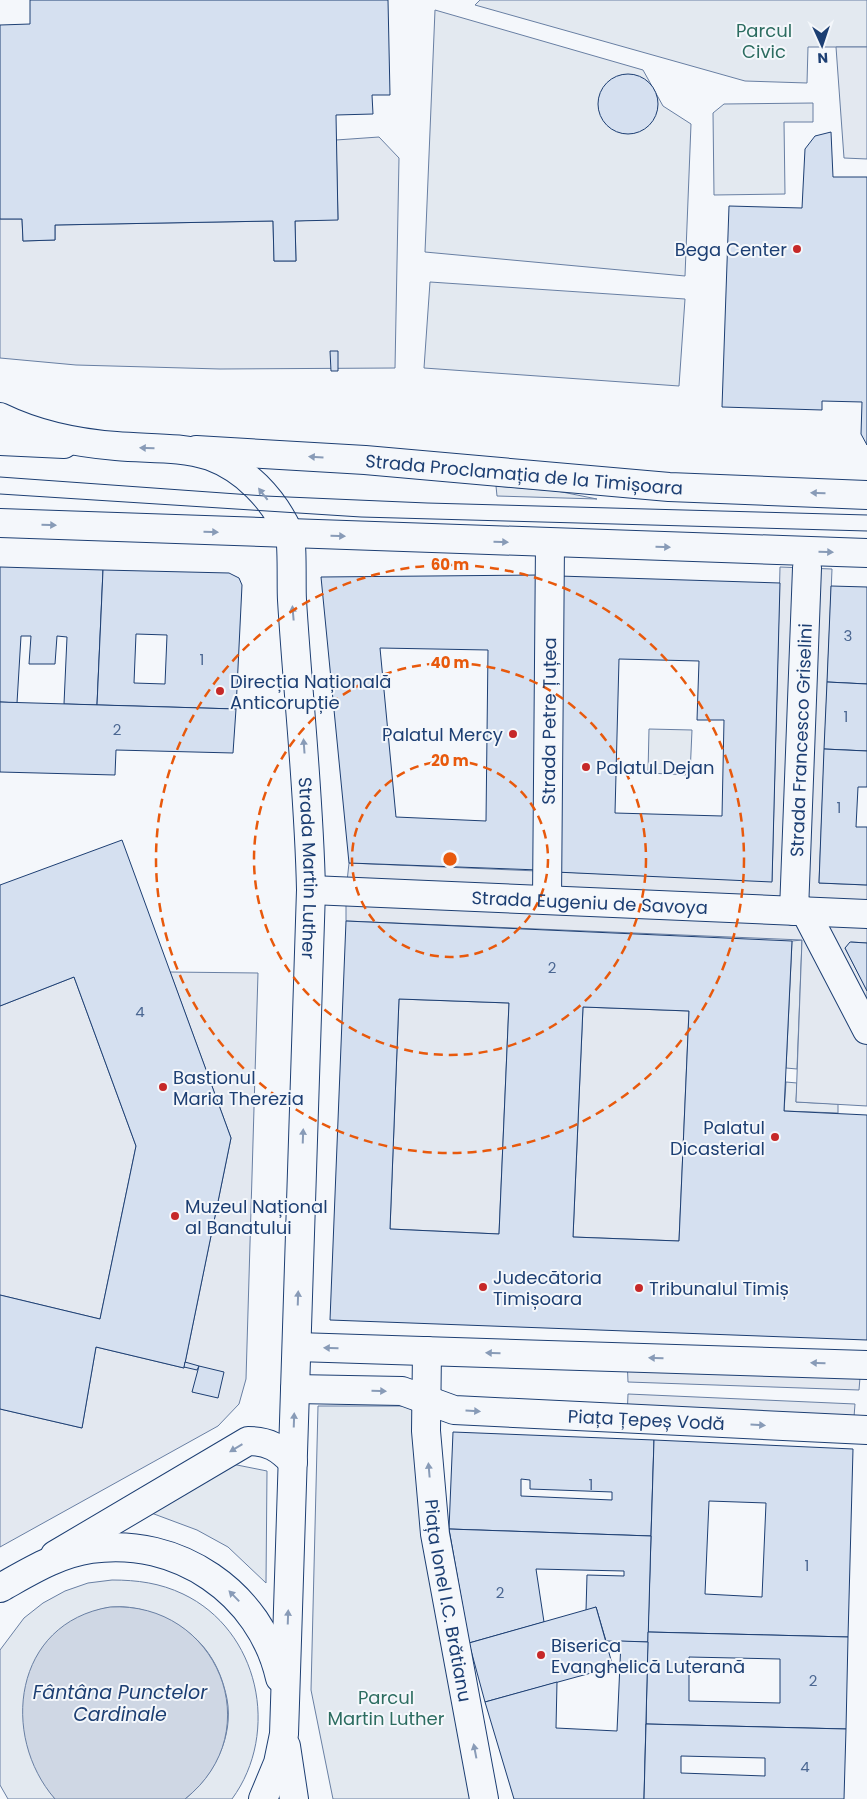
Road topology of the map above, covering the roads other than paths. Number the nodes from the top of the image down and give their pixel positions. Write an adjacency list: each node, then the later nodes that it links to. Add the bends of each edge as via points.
1 (0, 417): 3 (street, via 45,434)
2 (0, 441): 3 (street)
3 (115, 446): 4 (street, one-way to 3)
4 (180, 449): 5 (street, Strada Proclamația de la Timișoara, one-way to 4, via 669,487 365,460); 7 (street, one-way to 4, via 265,496 238,469 210,456)
5 (867, 495)
6 (0, 523): 7 (street, one-way to 7)
7 (290, 534): 8 (street, one-way to 8); 11 (street, Strada Martin Luther, one-way to 7)
8 (550, 544): 9 (street, one-way to 9); 12 (street, Strada Petre Țuțea)
9 (867, 553)
10 (807, 568): 13 (street, Strada Francesco Griselini)
11 (311, 890): 12 (street, Strada Eugeniu de Savoya); 16 (street, Strada Martin Luther, one-way to 11)
12 (547, 900): 13 (street, Strada Eugeniu de Savoya)
13 (799, 911): 14 (street, Strada Eugeniu de Savoya); 15 (street)
14 (867, 914)
15 (867, 1030)
16 (297, 1347): 17 (street, one-way to 16); 19 (street)
17 (428, 1351): 18 (street, one-way to 17); 20 (street)
18 (867, 1365)
19 (295, 1389): 20 (street, Piața Țepeș Vodă, one-way to 20, via 402,1391); 22 (street, one-way to 19)
20 (426, 1400): 21 (street, Piața Țepeș Vodă, one-way to 21, via 454,1410); 29 (street, Piața Ionel I.C. Brătianu, one-way to 20, via 435,1534)
21 (867, 1430)
22 (293, 1462): 23 (street, one-way to 23, via 277,1446 248,1441); 25 (street, one-way to 22)
23 (11, 1582): 24 (street); 25 (street, one-way to 23, via 280,1675 264,1634 237,1599 197,1568 156,1552 105,1548 62,1556)
24 (0, 1593)
25 (284, 1718): 26 (street, via 278,1763); 27 (street); 28 (street)
26 (263, 1799)
27 (284, 1799)
28 (294, 1799)
29 (484, 1799)

